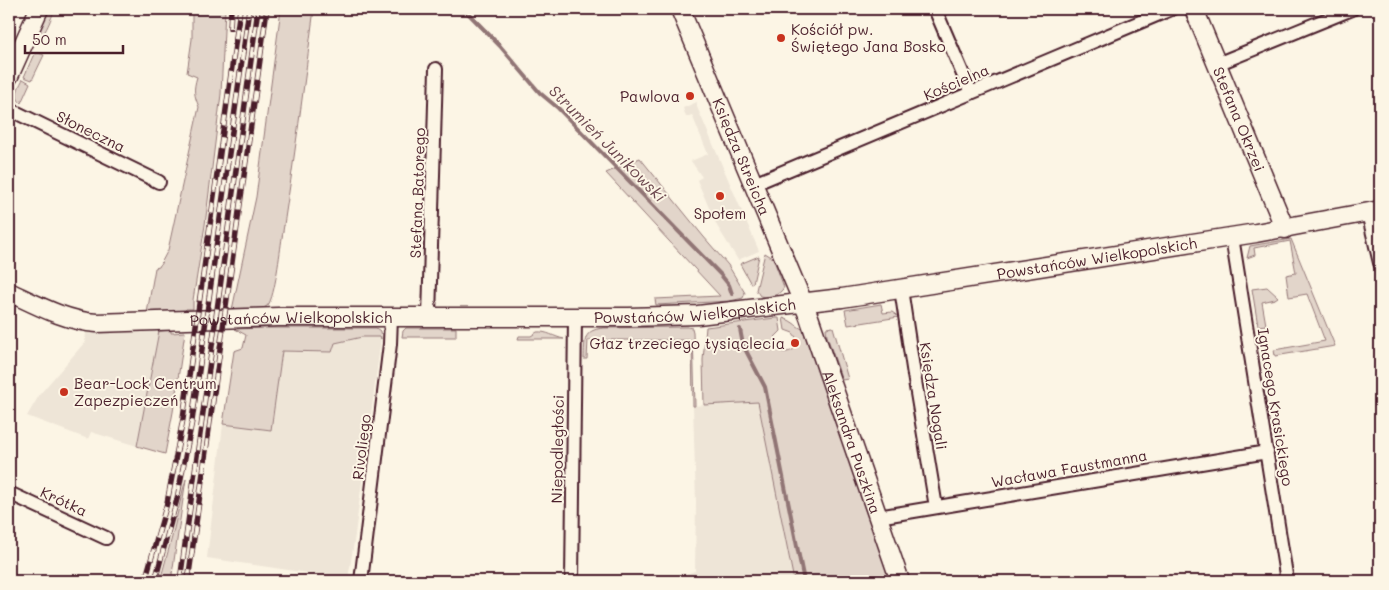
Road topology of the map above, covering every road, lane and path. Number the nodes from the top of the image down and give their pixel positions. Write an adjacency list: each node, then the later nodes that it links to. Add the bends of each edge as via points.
1 (39, 9): 9 (street)
2 (680, 9): 13 (street, Księdza Streicha)
3 (935, 9): 10 (street)
4 (1172, 9): 10 (street, Kościelna)
5 (1194, 9): 7 (street, Stefana Okrzei)
6 (1352, 9): 7 (street)
7 (1217, 64): 15 (street, Stefana Okrzei)
8 (436, 69): 22 (street, Stefana Batorego)
9 (9, 76)
10 (971, 93): 13 (street, Kościelna)
11 (9, 109): 12 (street, Słoneczna)
12 (159, 182)
13 (754, 184): 20 (street, Księdza Streicha)
14 (1374, 212): 15 (street, Powstańców Wielkopolskich); 17 (street)
15 (1285, 229): 16 (street, Powstańców Wielkopolskich)
16 (1232, 237): 18 (street, Powstańców Wielkopolskich); 24 (street, Ignacego Krasickiego)
17 (1380, 262)
18 (901, 289): 20 (street, Powstańców Wielkopolskich); 26 (street, Księdza Nogali)
19 (9, 292): 21 (street, Powstańców Wielkopolskich, via 62,315 94,323)
20 (803, 303): 23 (street, Powstańców Wielkopolskich, via 698,315); 27 (street, Aleksandra Puszkina)
21 (391, 317): 22 (street, Powstańców Wielkopolskich); 29 (street, Rivoliego)
22 (429, 317): 23 (street, Powstańców Wielkopolskich)
23 (575, 317): 30 (street, Niepodległości)
24 (1266, 452): 26 (street, Wacława Faustmanna); 32 (street, Ignacego Krasickiego)
25 (9, 493): 28 (street, Krótka)
26 (936, 507): 27 (street, Wacława Faustmanna)
27 (878, 517): 31 (street, Aleksandra Puszkina)
28 (106, 538)
29 (361, 581)
30 (572, 581)
31 (900, 581)
32 (1287, 581)

